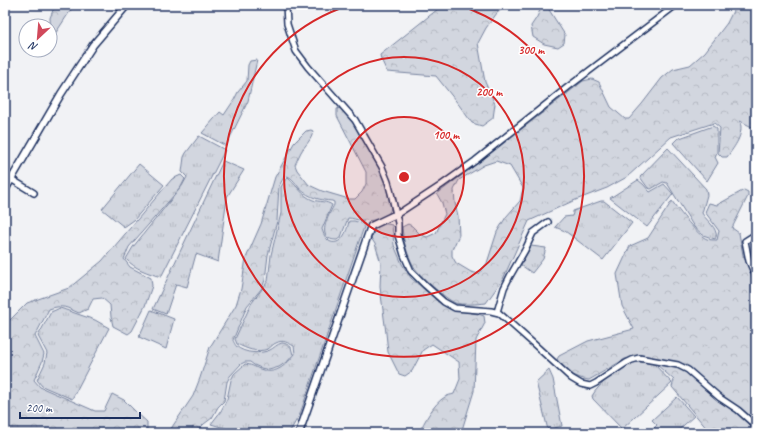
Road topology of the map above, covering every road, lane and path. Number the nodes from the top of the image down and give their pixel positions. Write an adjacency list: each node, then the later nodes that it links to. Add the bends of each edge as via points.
1 (127, 5): 4 (street, via 89,50)
2 (286, 5): 7 (street, via 287,24 296,51 355,120 382,167)
3 (676, 5): 7 (street, via 475,161)
4 (11, 179): 5 (street); 6 (street)
5 (5, 190)
6 (34, 193)
7 (396, 215): 11 (street, via 404,255 411,271 425,285 444,302 456,308); 13 (street, via 371,226)
8 (548, 222): 11 (street, via 533,233 504,288)
9 (756, 234): 10 (street, via 745,241 749,261)
10 (756, 277)
11 (497, 312): 12 (street, via 581,384 590,386 626,362 638,358 678,365 688,370)
12 (756, 426)
13 (299, 433)

